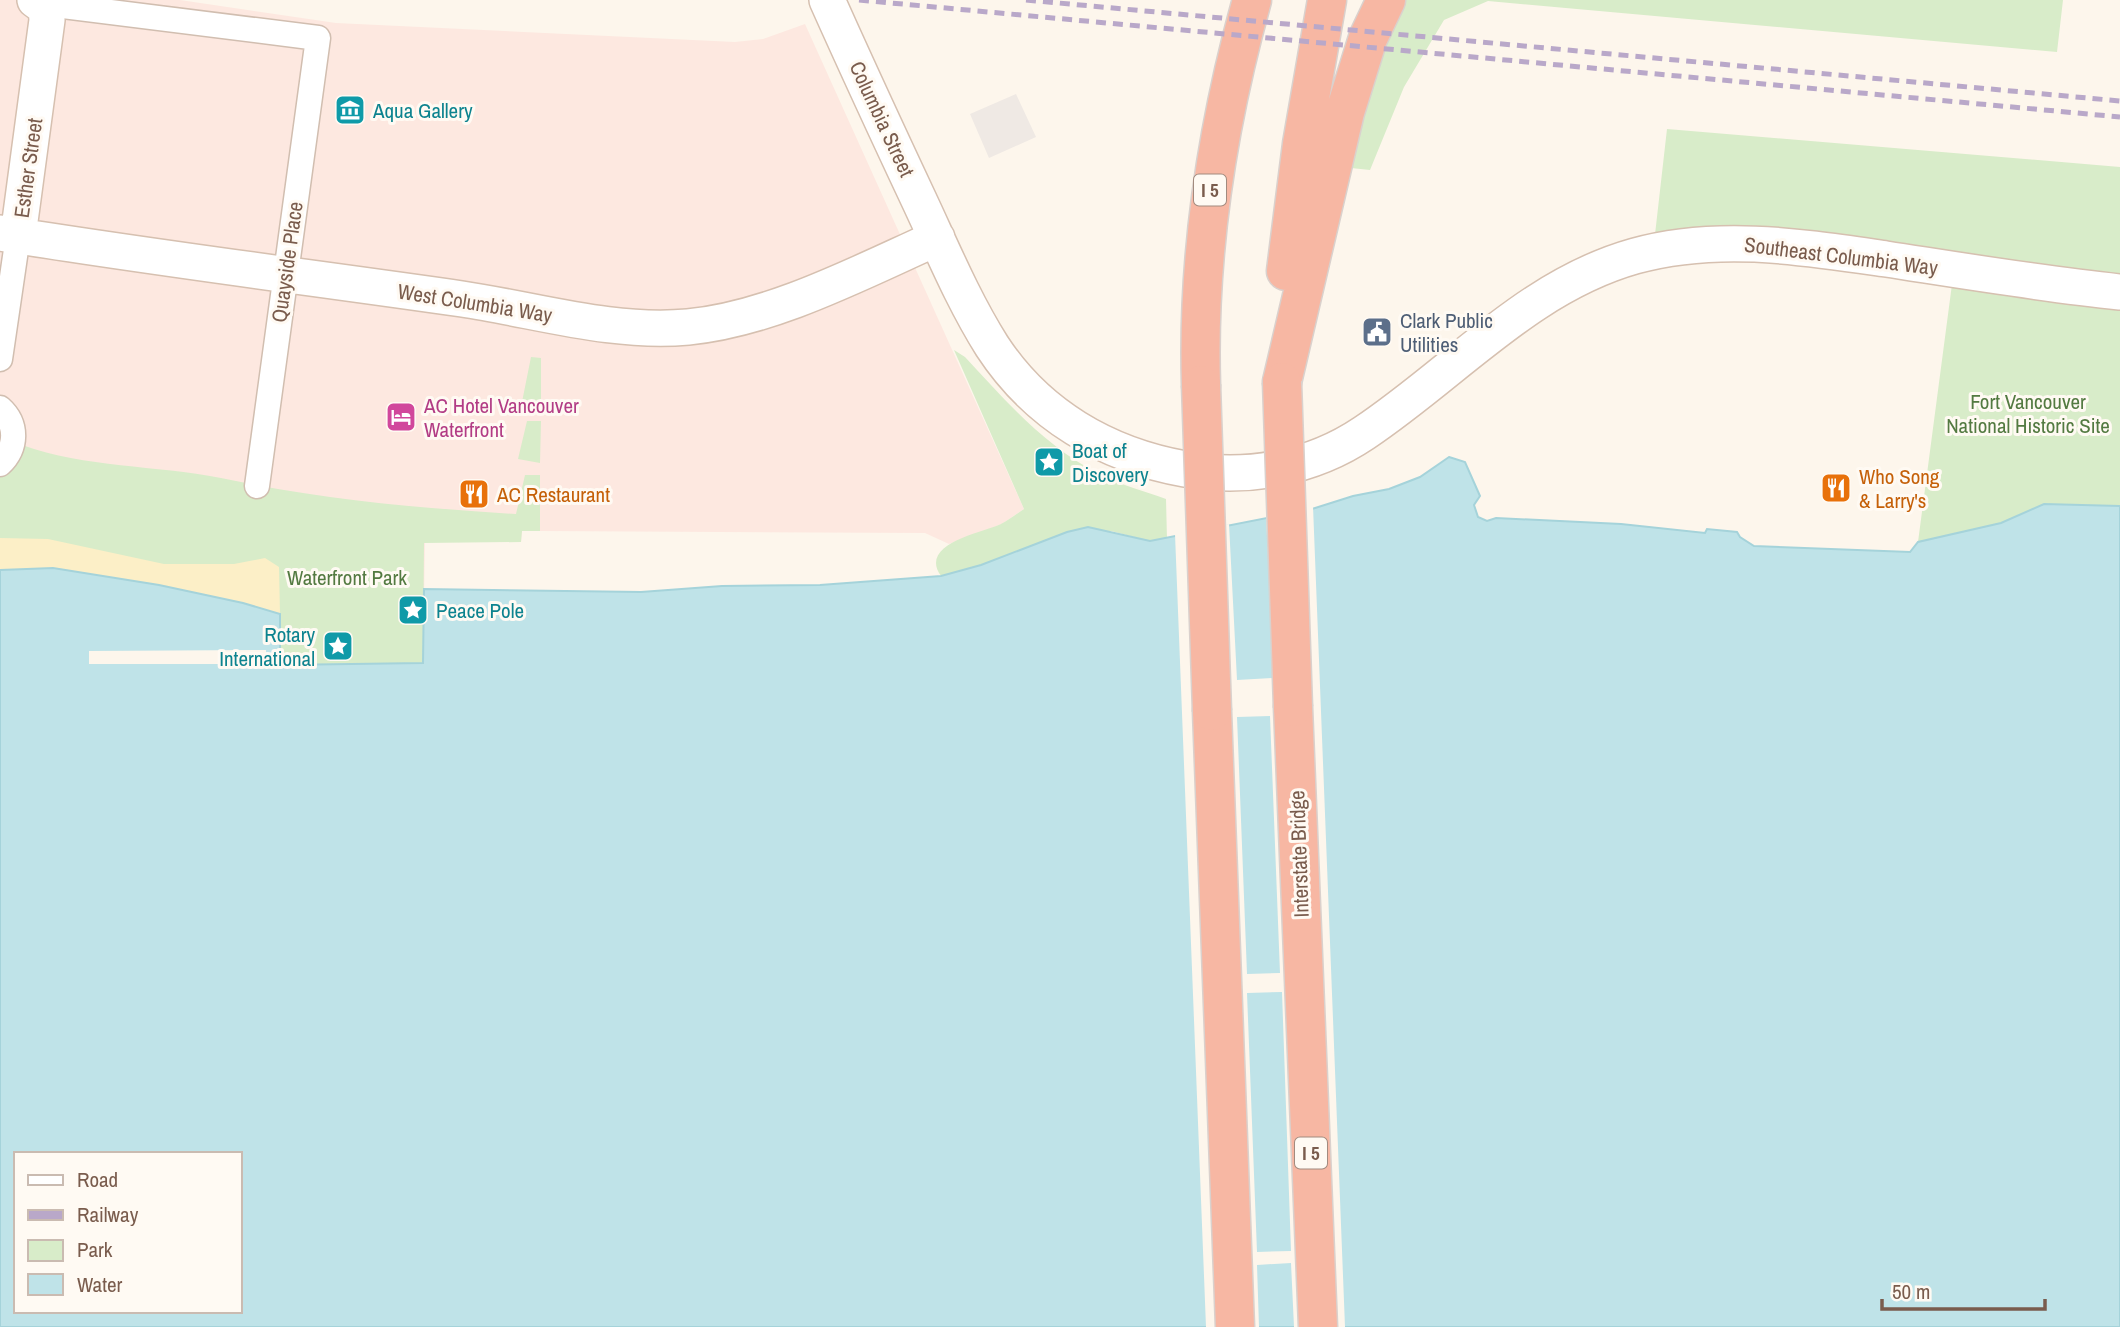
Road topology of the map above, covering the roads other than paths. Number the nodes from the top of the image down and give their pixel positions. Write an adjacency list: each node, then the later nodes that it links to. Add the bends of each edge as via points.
1 (827, 0): 7 (street, Columbia Street)
2 (1252, 0): 15 (highway, I 5, bridge, via 1211,187 1200,307)
3 (1328, 0): 11 (highway, I 5, via 1288,250)
4 (1387, 0): 11 (highway, via 1359,62 1345,112)
5 (46, 1): 6 (street, Esther Street, via 59,37 43,60); 8 (street, Quayside Place, via 318,38)
6 (9, 234): 8 (street, West Columbia Way); 10 (street, Esther Street)
7 (937, 238): 8 (street, West Columbia Way, via 775,306 688,327 607,323); 9 (street, Southeast Columbia Way, via 994,349 1029,390 1081,434 1110,448 1202,472 1284,468 1342,446 1539,300 1575,279 1653,252 1726,243 1775,244)
8 (285, 274): 14 (street, Quayside Place)
9 (2120, 292)
10 (0, 359)
11 (1282, 382): 16 (highway, Interstate Bridge / I 5, bridge)
12 (0, 408): 13 (street, via 14,431 9,453)
13 (0, 464)
14 (257, 486)
15 (1235, 1327)
16 (1318, 1327)

